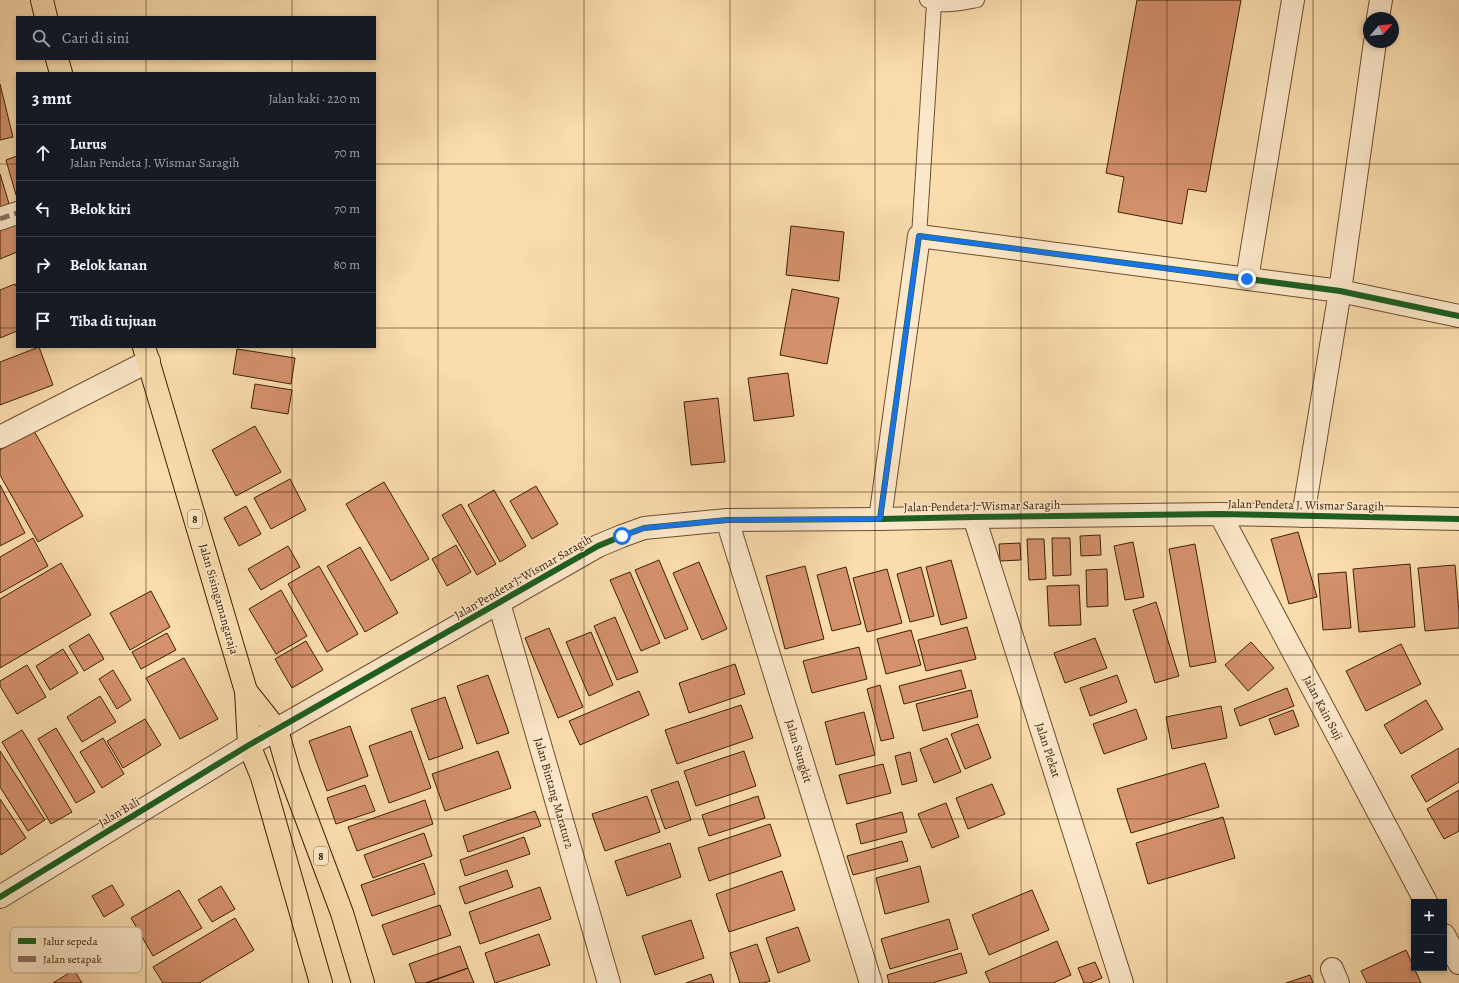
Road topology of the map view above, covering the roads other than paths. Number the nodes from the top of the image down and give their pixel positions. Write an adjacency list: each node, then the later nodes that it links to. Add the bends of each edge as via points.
1 (42, 0): 7 (highway)
2 (977, 0): 5 (lane, via 957,4)
3 (1293, 0): 14 (street)
4 (1381, 0): 6 (street)
5 (930, 2): 13 (lane)
6 (1379, 12)
7 (46, 16)
8 (1374, 48): 15 (street)
9 (57, 60): 10 (highway)
10 (61, 72)
11 (16, 213): 12 (street)
12 (0, 219)
13 (919, 236): 14 (street); 22 (street)
14 (1247, 279): 15 (street)
15 (1340, 291): 16 (street); 20 (street)
16 (1459, 316)
17 (147, 354): 18 (street); 26 (highway, Jalan Sisingamangaraja / 8)
18 (0, 437)
19 (1220, 514): 20 (street, Jalan Pendeta J. Wismar Saragih); 21 (street, Jalan Pendeta J. Wismar Saragih); 30 (street, Jalan Kain Suji)
20 (1303, 516): 23 (street, Jalan Pendeta J. Wismar Saragih)
21 (974, 517): 22 (street, Jalan Pendeta J. Wismar Saragih); 37 (street, Jalan Plekat)
22 (880, 519): 24 (street, Jalan Pendeta J. Wismar Saragih)
23 (1459, 519)
24 (727, 520): 25 (street, Jalan Pendeta J. Wismar Saragih, via 644,528 622,536 598,546); 36 (street, Jalan Sungkit)
25 (499, 603): 27 (street, Jalan Pendeta J. Wismar Saragih); 35 (street, Jalan Bintang Maratur2)
26 (246, 691): 27 (highway, Jalan Sisingamangaraja / 8); 28 (highway, Jalan Sisingamangaraja / 8)
27 (277, 730): 28 (street, Jalan Pendeta J. Wismar Saragih); 34 (highway, 8, via 289,772 342,913)
28 (249, 745): 29 (street, Jalan Bali); 33 (highway, 8, via 262,777)
29 (0, 897)
30 (1424, 899)
31 (1447, 941): 32 (street)
32 (1459, 963)
33 (321, 983)
34 (363, 983)
35 (609, 983)
36 (871, 983)
37 (1122, 983)

